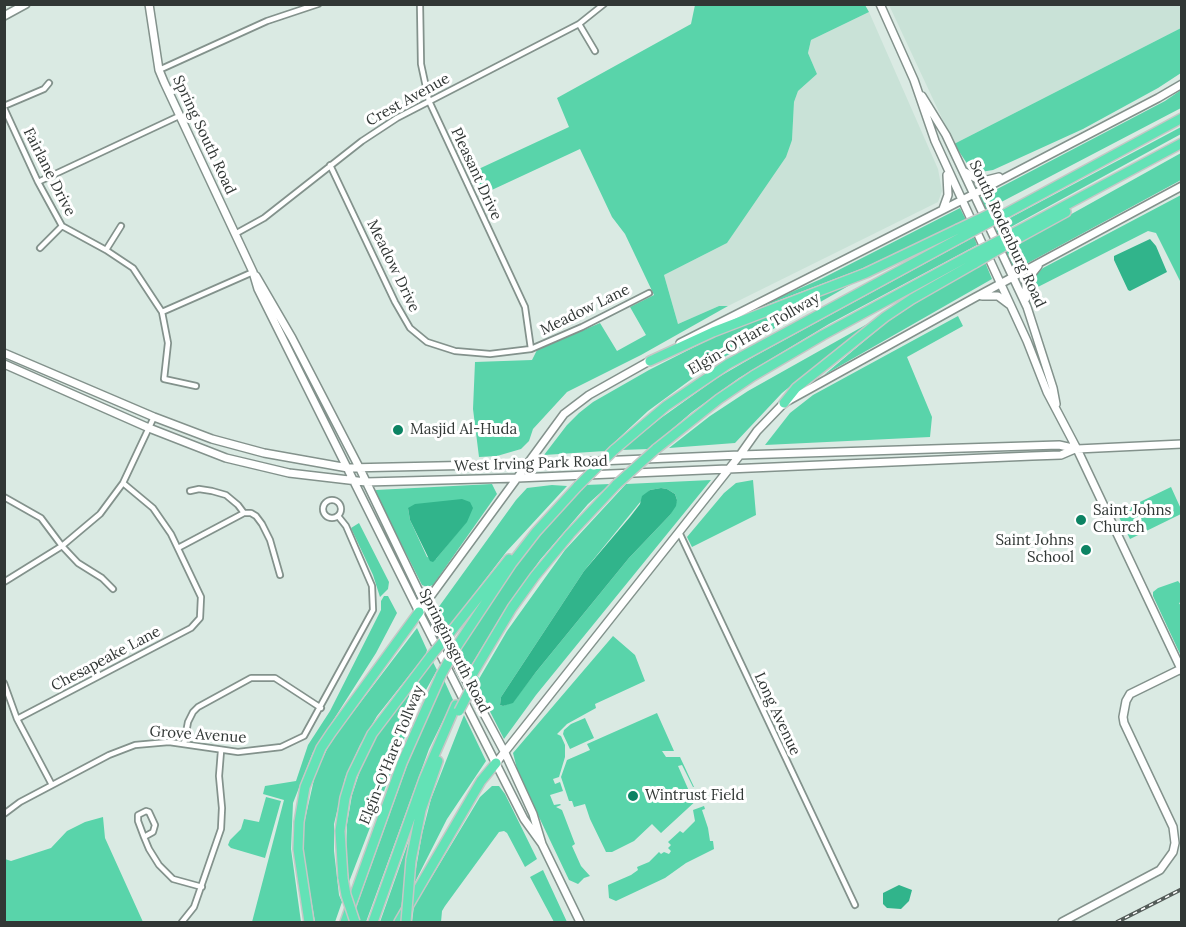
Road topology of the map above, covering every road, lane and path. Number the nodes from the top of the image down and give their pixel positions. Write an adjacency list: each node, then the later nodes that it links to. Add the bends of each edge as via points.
1 (7, 4): 8 (street)
2 (26, 4): 8 (main road)
3 (149, 4): 11 (main road, Spring South Road)
4 (318, 4): 11 (street, via 267,21)
5 (420, 4): 15 (street, Pleasant Drive, via 421,64)
6 (604, 4): 9 (street, Crest Avenue)
7 (880, 4): 12 (main road, South Rodenburg Road)
8 (8, 14)
9 (579, 24): 10 (street); 15 (street, Crest Avenue)
10 (595, 51)
11 (159, 70): 17 (main road, Spring South Road)
12 (914, 81): 20 (main road, South Rodenburg Road); 22 (main road, South Rodenburg Road)
13 (49, 83): 16 (street)
14 (1182, 84): 23 (main road)
15 (429, 101): 21 (street, Crest Avenue, via 397,118); 45 (street, Pleasant Drive, via 525,306)
16 (4, 107): 24 (street, Fairlane Drive)
17 (179, 116): 24 (street); 32 (main road, Spring South Road)
18 (1182, 118): 31 (highway, Elgin-O'Hare Tollway, bridge)
19 (1182, 143): 35 (highway, bridge)
20 (944, 160): 27 (main road, South Rodenburg Road); 28 (main road, via 949,184)
21 (330, 165): 32 (street, Crest Avenue, via 264,218); 45 (street, Meadow Drive, via 410,328 427,342 455,351 490,354)
22 (962, 169): 23 (main road, via 977,179 987,180); 26 (main road, South Rodenburg Road)
23 (1013, 173): 26 (main road)
24 (38, 182): 29 (street, Fairlane Drive)
25 (1182, 186): 36 (main road)
26 (974, 194): 27 (main road); 38 (main road, South Rodenburg Road)
27 (962, 200): 28 (main road); 39 (main road, South Rodenburg Road)
28 (943, 209): 47 (main road)
29 (62, 226): 33 (street); 34 (street, Fairlane Drive)
30 (121, 226): 34 (street)
31 (960, 233): 47 (highway); 69 (highway, Elgin-O'Hare Tollway, bridge, via 728,364 666,406 614,450)
32 (235, 234): 37 (main road, Spring South Road)
33 (40, 248)
34 (106, 250): 44 (street, Fairlane Drive, via 133,268)
35 (973, 259): 50 (highway, via 885,317 796,388); 81 (highway, bridge, via 823,335 753,376 656,449 617,484 512,608)
36 (1044, 260): 38 (main road); 43 (main road, via 1026,281)
37 (253, 272): 44 (street); 58 (main road, Spring South Road); 59 (main road, Spring South Road)
38 (1013, 277): 39 (main road); 43 (main road, South Rodenburg Road)
39 (1001, 283): 41 (main road); 42 (main road, South Rodenburg Road)
40 (649, 293): 45 (street, Meadow Lane)
41 (974, 298): 42 (main road, via 998,296); 50 (main road)
42 (1011, 305): 51 (main road, South Rodenburg Road)
43 (1027, 307): 51 (main road, South Rodenburg Road)
44 (162, 312): 49 (street, Fairlane Drive, via 168,343 164,380)
45 (531, 349)
46 (4, 353): 52 (main road, West Irving Park Road)
47 (650, 361): 57 (main road, via 570,408)
48 (4, 364): 53 (main road, West Irving Park Road)
49 (196, 386)
50 (784, 403): 56 (main road)
51 (1056, 407): 55 (main road, South Rodenburg Road)
52 (154, 417): 53 (street); 58 (main road, West Irving Park Road, via 230,445)
53 (149, 428): 62 (main road, West Irving Park Road, via 226,458); 64 (street)
54 (1182, 444): 55 (main road, West Irving Park Road)
55 (1077, 448): 56 (main road, West Irving Park Road, via 1059,445); 60 (main road, West Irving Park Road, via 1061,455); 78 (main road, South Rodenburg Road)
56 (740, 455): 57 (main road, West Irving Park Road); 60 (main road)
57 (527, 464): 59 (main road, West Irving Park Road); 61 (main road)
58 (348, 468): 59 (main road, West Irving Park Road); 62 (main road, Springinsguth Road)
59 (360, 469): 63 (main road, Springinsguth Road)
60 (727, 470): 61 (main road, West Irving Park Road); 70 (main road)
61 (517, 478): 63 (main road, West Irving Park Road); 76 (main road)
62 (354, 481): 63 (main road, West Irving Park Road); 77 (main road, Springinsguth Road)
63 (366, 482): 76 (main road, Springinsguth Road)
64 (123, 483): 71 (street, via 100,514); 72 (street, via 153,508)
65 (190, 491): 67 (street, via 226,495)
66 (4, 497): 71 (street, via 41,518)
67 (244, 513): 72 (street); 73 (street, via 256,516 262,525)
68 (338, 516): 80 (street, Grove Avenue, via 372,586 373,610)
69 (536, 532): 95 (highway, Elgin-O'Hare Tollway, bridge, via 490,594 441,675 402,763); 96 (highway, bridge, via 520,545 431,656 372,734 352,775 340,831 343,878)
70 (679, 532): 85 (main road); 92 (street, Long Avenue)
71 (62, 546): 74 (street); 75 (street)
72 (178, 548): 82 (street, Chesapeake Lane, via 201,597 201,614 191,628)
73 (280, 575)
74 (4, 582)
75 (113, 589)
76 (425, 603): 77 (main road); 85 (main road, Springinsguth Road)
77 (418, 612): 86 (main road, Springinsguth Road); 94 (highway, via 321,748 308,780 298,838)
78 (1181, 670): 101 (main road, via 1130,694 1123,717 1173,827 1173,852 1160,870)
79 (4, 683): 82 (street)
80 (321, 708): 83 (street, via 275,678 251,678 192,712); 84 (street, Grove Avenue, via 304,736 281,747)
81 (458, 708): 97 (highway, via 424,779); 99 (highway, bridge, via 417,827)
82 (18, 719): 87 (street)
83 (184, 744): 84 (street, Grove Avenue); 87 (street, Grove Avenue, via 157,742 127,747)
84 (221, 751): 91 (street, via 221,830)
85 (505, 753): 86 (main road); 90 (main road, Springinsguth Road)
86 (496, 763): 90 (main road, Springinsguth Road); 98 (highway, via 481,781)
87 (52, 785): 88 (street, Grove Avenue)
88 (4, 814)
89 (144, 837): 89 (street, via 153,832 155,825 146,811 138,815); 91 (street, via 159,866 173,879)
90 (542, 844): 100 (main road, Springinsguth Road)
91 (202, 887): 93 (street)
92 (855, 905)
93 (182, 922)
94 (309, 922)
95 (345, 922)
96 (355, 922)
97 (374, 922)
98 (399, 922)
99 (406, 922)
100 (580, 922)
101 (1062, 922)

